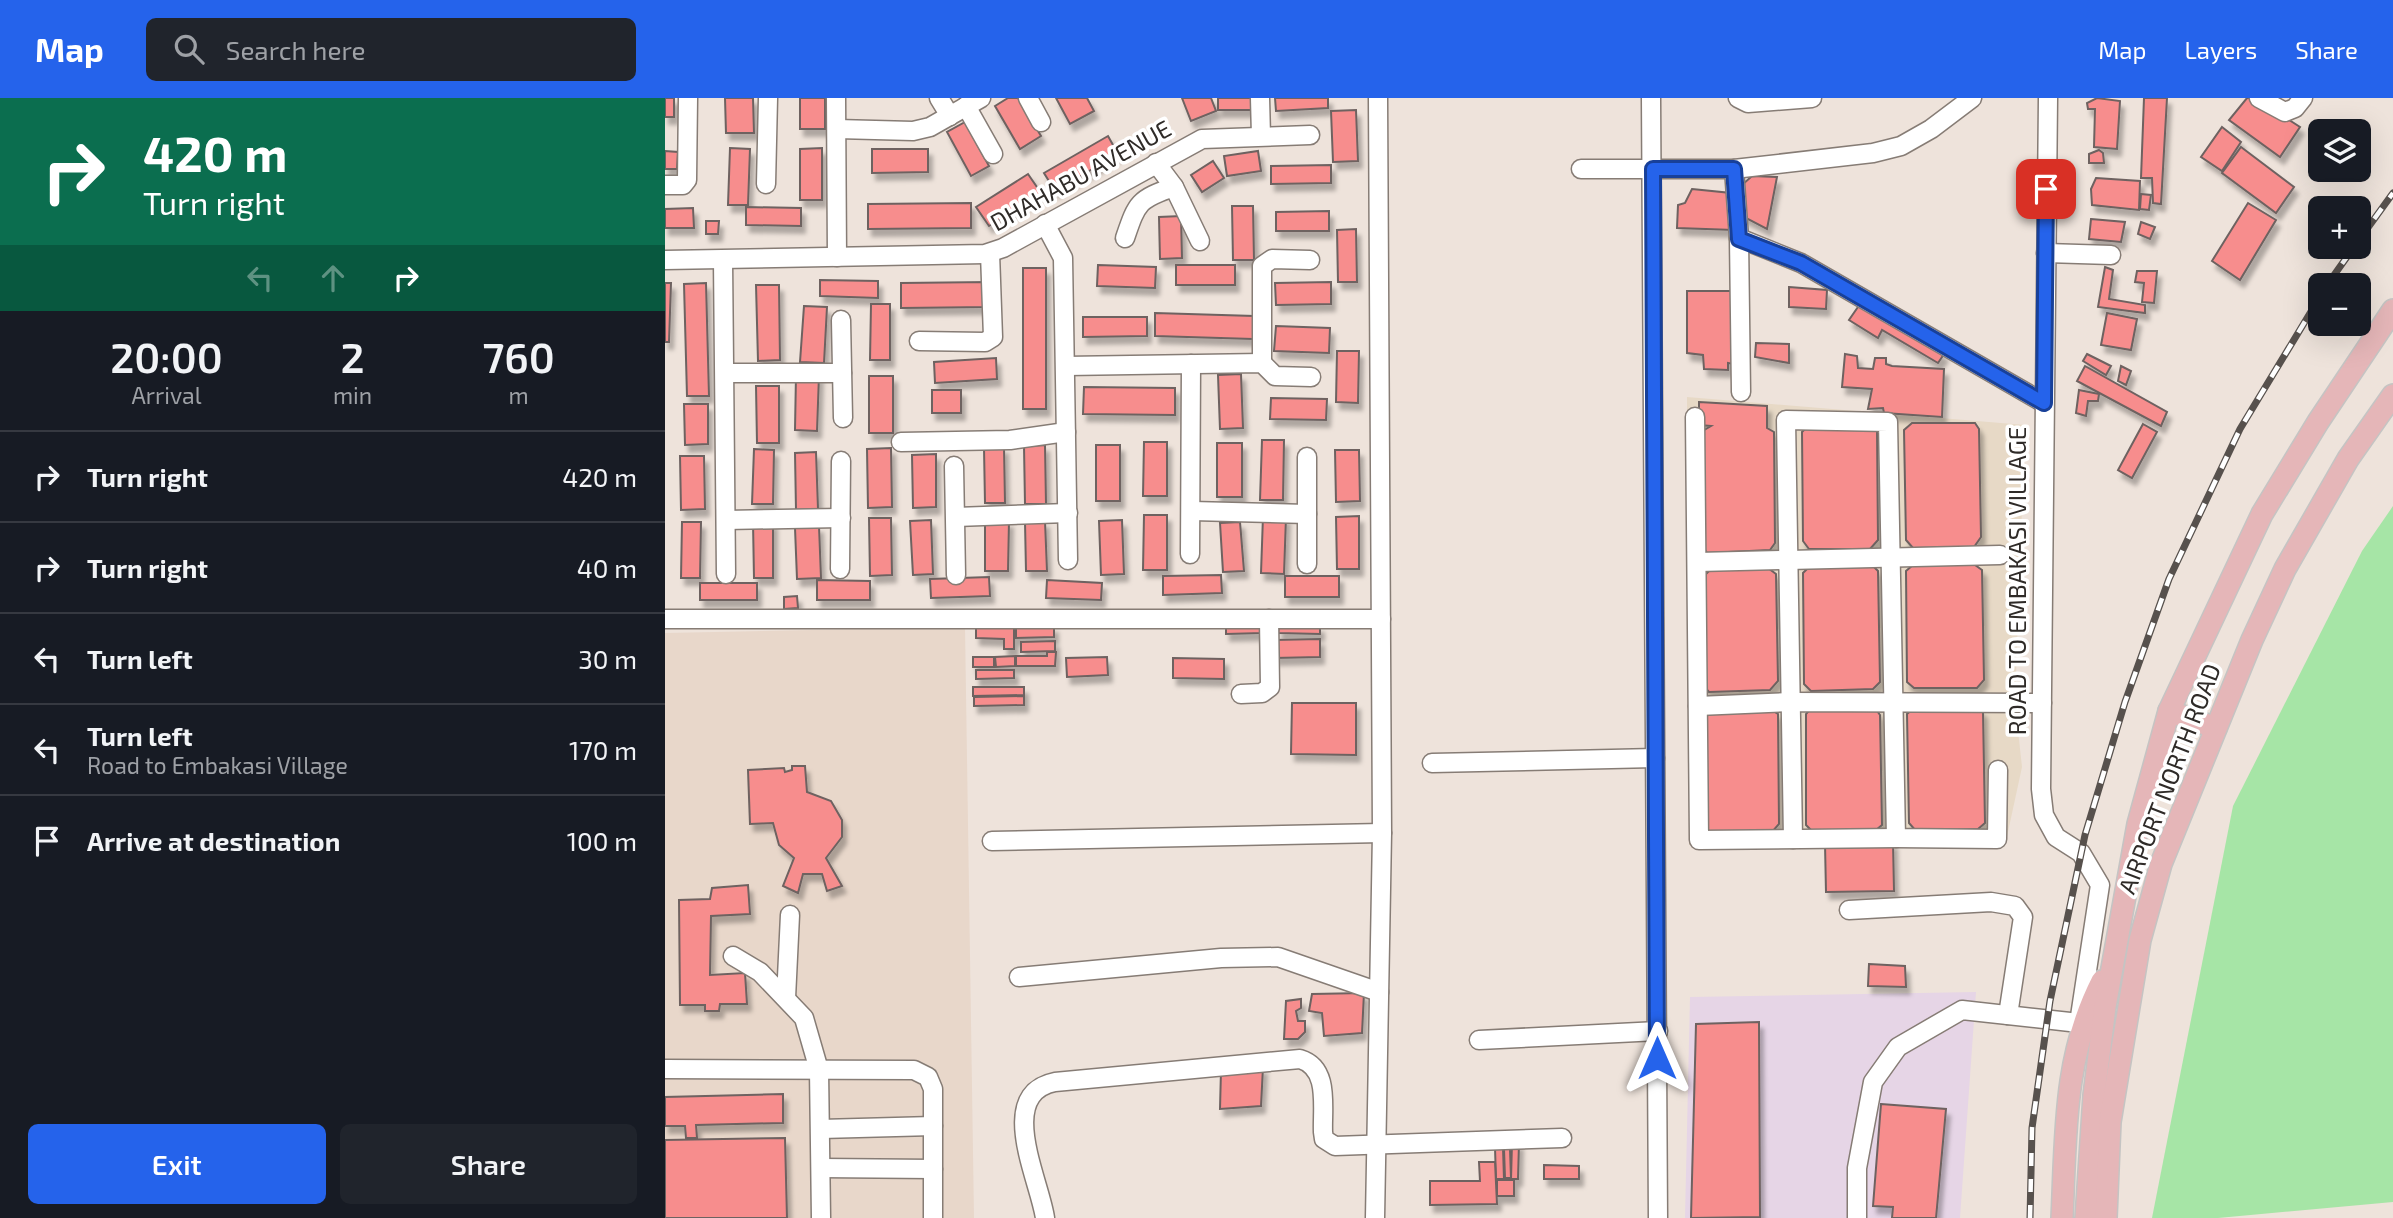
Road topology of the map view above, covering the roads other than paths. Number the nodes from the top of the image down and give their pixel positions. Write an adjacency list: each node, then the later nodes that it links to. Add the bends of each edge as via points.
1 (688, 98): 27 (street, via 687,180 683,185)
2 (768, 98): 26 (street)
3 (836, 98): 18 (street)
4 (939, 98): 16 (street)
5 (1028, 98): 17 (street)
6 (1260, 98): 20 (street)
7 (1378, 98): 77 (street)
8 (1651, 98): 24 (street)
9 (1738, 98): 10 (street, via 1748,103)
10 (1812, 98)
11 (1972, 98): 25 (street, via 1901,146)
12 (2048, 98): 34 (street, ROAD TO EMBAKASI VILLAGE)
13 (2259, 98): 14 (street, via 2285,112)
14 (2303, 98)
15 (973, 102): 16 (street); 21 (street)
16 (950, 116): 18 (street, via 912,131)
17 (1041, 122)
18 (837, 129): 36 (street)
19 (1310, 135): 20 (street, DHAHABU AVENUE)
20 (1261, 136): 22 (street, DHAHABU AVENUE, via 1202,139)
21 (993, 154)
22 (1156, 163): 28 (street); 29 (street, DHAHABU AVENUE)
23 (1581, 169): 24 (street)
24 (1653, 169): 25 (street); 85 (street)
25 (1734, 169): 31 (street)
26 (766, 184)
27 (665, 186)
28 (1174, 187): 30 (street, via 1149,195 1137,205); 32 (street)
29 (1045, 224): 33 (street, DHAHABU AVENUE); 45 (street, via 1063,258)
30 (1125, 238)
31 (1739, 239): 49 (street); 51 (street, via 1801,263)
32 (1200, 241)
33 (990, 253): 36 (street, DHAHABU AVENUE); 42 (street, via 993,337 985,342)
34 (2046, 253): 35 (street); 51 (street, ROAD TO EMBAKASI VILLAGE)
35 (2111, 255)
36 (837, 257): 38 (street, DHAHABU AVENUE)
37 (665, 260): 38 (street, DHAHABU AVENUE)
38 (723, 260): 46 (street)
39 (1310, 260): 43 (street, via 1272,259 1262,267)
40 (2393, 310): 83 (main road, AIRPORT NORTH ROAD, via 2262,514)
41 (841, 320): 47 (street)
42 (919, 341)
43 (1262, 363): 44 (street); 48 (street, via 1275,376)
44 (1191, 364): 45 (street); 59 (street)
45 (1066, 366): 54 (street)
46 (725, 373): 47 (street); 64 (street)
47 (842, 373): 53 (street)
48 (1311, 377)
49 (1741, 392)
50 (2393, 395): 84 (main road, AIRPORT NORTH ROAD, via 2348,459 2285,569)
51 (2044, 403): 81 (street, ROAD TO EMBAKASI VILLAGE)
52 (1695, 417): 70 (street)
53 (843, 418)
54 (1066, 432): 55 (street, via 1010,440); 60 (street)
55 (901, 442)
56 (1307, 457): 61 (street)
57 (841, 461): 63 (street)
58 (954, 466): 62 (street)
59 (1192, 511): 61 (street); 65 (street)
60 (1068, 513): 62 (street); 67 (street)
61 (1307, 514): 71 (street)
62 (956, 516): 74 (street)
63 (841, 518): 64 (street); 72 (street)
64 (726, 520): 73 (street)
65 (1190, 554)
66 (2000, 555): 68 (street)
67 (1068, 560)
68 (1890, 560): 69 (street); 69 (street, via 1888,422 1786,421); 79 (street)
69 (1789, 561): 70 (street); 80 (street)
70 (1698, 562): 82 (street)
71 (1307, 564)
72 (840, 569)
73 (726, 574)
74 (956, 575)
75 (665, 619): 76 (street)
76 (1269, 619): 77 (street); 78 (street, via 1270,687 1262,693)
77 (1381, 619): 88 (street)
78 (1241, 694)
79 (1892, 701): 80 (street); 81 (street); 89 (street)
80 (1791, 702): 82 (street); 90 (street)
81 (2042, 703): 101 (street, ROAD TO EMBAKASI VILLAGE, via 2044,815 2056,837 2081,853 2100,885)
82 (1698, 705): 90 (street, via 1699,840)
83 (2169, 711): 84 (main road); 94 (main road, AIRPORT NORTH ROAD, via 2138,824)
84 (2216, 727): 120 (main road, AIRPORT NORTH ROAD, via 2161,864 2140,940 2110,1122)
85 (1655, 758): 86 (street); 100 (street)
86 (1432, 763)
87 (1998, 770): 89 (street, via 1997,839)
88 (1382, 833): 91 (street); 97 (street)
89 (1896, 838): 90 (street)
90 (1793, 839)
91 (992, 841)
92 (1849, 910): 99 (street, via 1991,902 2015,906 2023,917)
93 (790, 915): 98 (street)
94 (2115, 955): 101 (main road, AIRPORT NORTH ROAD); 119 (main road, AIRPORT NORTH ROAD, via 2094,1095)
95 (733, 956): 98 (street, via 759,972)
96 (1019, 977): 97 (street, via 1278,957)
97 (1379, 992): 108 (street)
98 (786, 998): 104 (street, via 804,1018)
99 (2008, 1015): 101 (street); 117 (street, via 1962,1010 1888,1057 1873,1082 1864,1123 1857,1168)
100 (1658, 1031): 102 (street); 116 (street)
101 (2078, 1032): 118 (main road, AIRPORT NORTH ROAD, via 2067,1110)
102 (1479, 1040)
103 (665, 1069): 104 (street)
104 (819, 1070): 105 (street, via 914,1070 928,1077 933,1089); 106 (street)
105 (933, 1126): 106 (street); 110 (street)
106 (821, 1129): 109 (street)
107 (1562, 1138): 108 (street)
108 (1376, 1145): 114 (street, via 1335,1146 1324,1139 1320,1075 1300,1059 1043,1084 1030,1096 1023,1122); 115 (street)
109 (821, 1168): 110 (street); 111 (street)
110 (933, 1168): 113 (street)
111 (821, 1218)
112 (919, 1218): 113 (street)
113 (933, 1218)
114 (1045, 1218)
115 (1375, 1218)
116 (1658, 1218)
117 (1857, 1218)
118 (2062, 1218)
119 (2085, 1218)
120 (2106, 1218)

